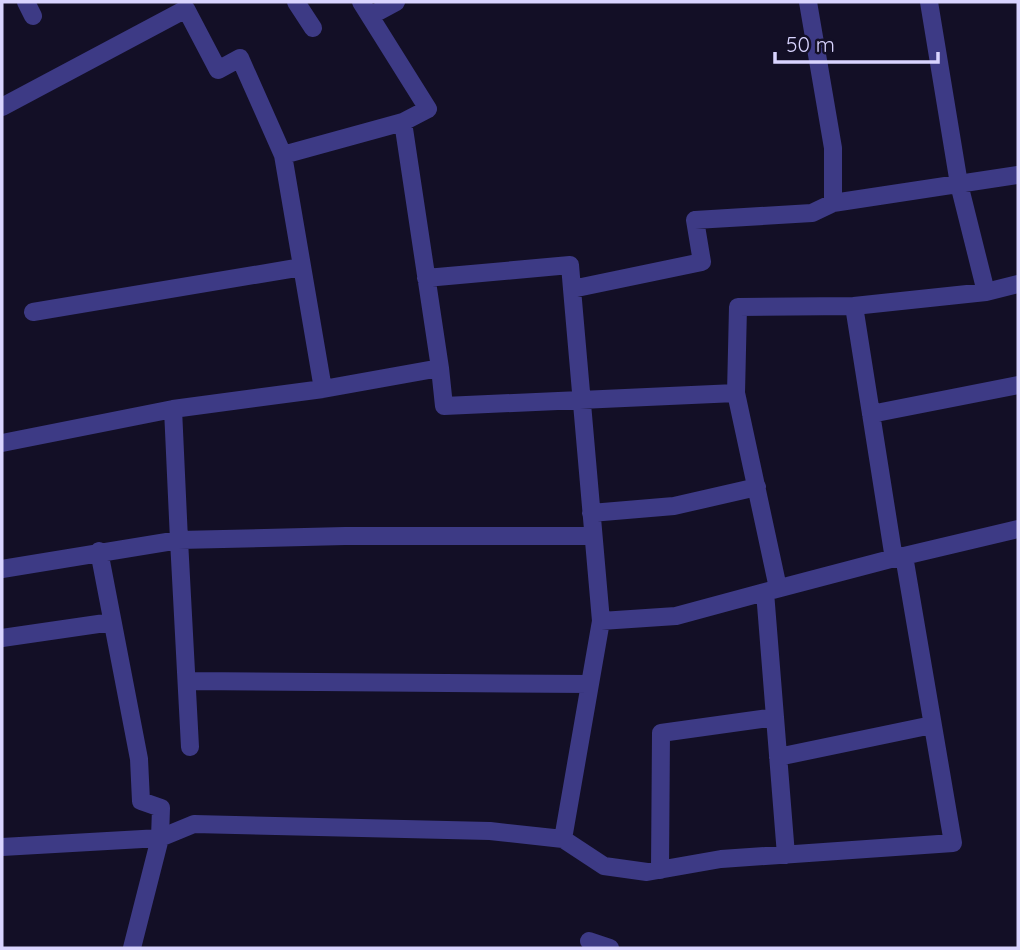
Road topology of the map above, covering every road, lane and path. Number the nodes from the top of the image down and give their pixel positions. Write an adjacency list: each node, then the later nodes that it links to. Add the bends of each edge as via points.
1 (296, 2): 6 (street)
2 (396, 2): 5 (street)
3 (808, 2): 12 (street, via 833,148)
4 (929, 2): 11 (street)
5 (365, 9): 8 (street, via 428,109)
6 (313, 28)
7 (2, 107): 9 (street, via 186,9 218,70 240,58)
8 (403, 122): 9 (street); 14 (street)
9 (283, 155): 13 (street)
10 (1018, 175): 11 (street)
11 (959, 184): 12 (street); 17 (street)
12 (833, 204): 16 (street, via 812,212 695,220 702,262)
13 (302, 267): 19 (street); 22 (street)
14 (426, 278): 16 (street, via 570,265); 20 (street)
15 (1018, 284): 17 (street)
16 (572, 289): 24 (street)
17 (986, 292): 18 (street)
18 (854, 306): 23 (street, via 738,307); 26 (street)
19 (33, 312)
20 (440, 368): 22 (street); 24 (street, via 444,406)
21 (1018, 385): 26 (street)
22 (323, 389): 25 (street)
23 (736, 393): 24 (street); 28 (street)
24 (581, 400): 29 (street)
25 (173, 409): 27 (street); 32 (street)
26 (871, 414): 34 (street)
27 (2, 443)
28 (757, 487): 29 (street, via 674,506); 36 (street)
29 (591, 513): 31 (street)
30 (1018, 529): 34 (street)
31 (593, 536): 32 (street); 37 (street)
32 (179, 540): 33 (street); 40 (street)
33 (99, 551): 35 (street); 38 (street)
34 (899, 557): 36 (street); 43 (street)
35 (2, 569)
36 (772, 590): 37 (street, via 676,616); 42 (street)
37 (601, 621): 41 (street)
38 (112, 622): 39 (street); 46 (street, via 139,759 141,801 161,808)
39 (2, 638)
40 (187, 681): 41 (street); 44 (street)
41 (590, 684): 47 (street)
42 (775, 717): 45 (street); 50 (street, via 661,733)
43 (932, 725): 45 (street); 49 (street, via 953,844)
44 (190, 747)
45 (778, 757): 49 (street)
46 (160, 838): 47 (street, via 194,824 490,831); 48 (street); 52 (street)
47 (563, 839): 50 (street, via 604,866)
48 (2, 847)
49 (786, 855): 50 (street, via 721,859)
50 (660, 870)
51 (590, 941): 53 (street)
52 (132, 948)
53 (610, 948)

